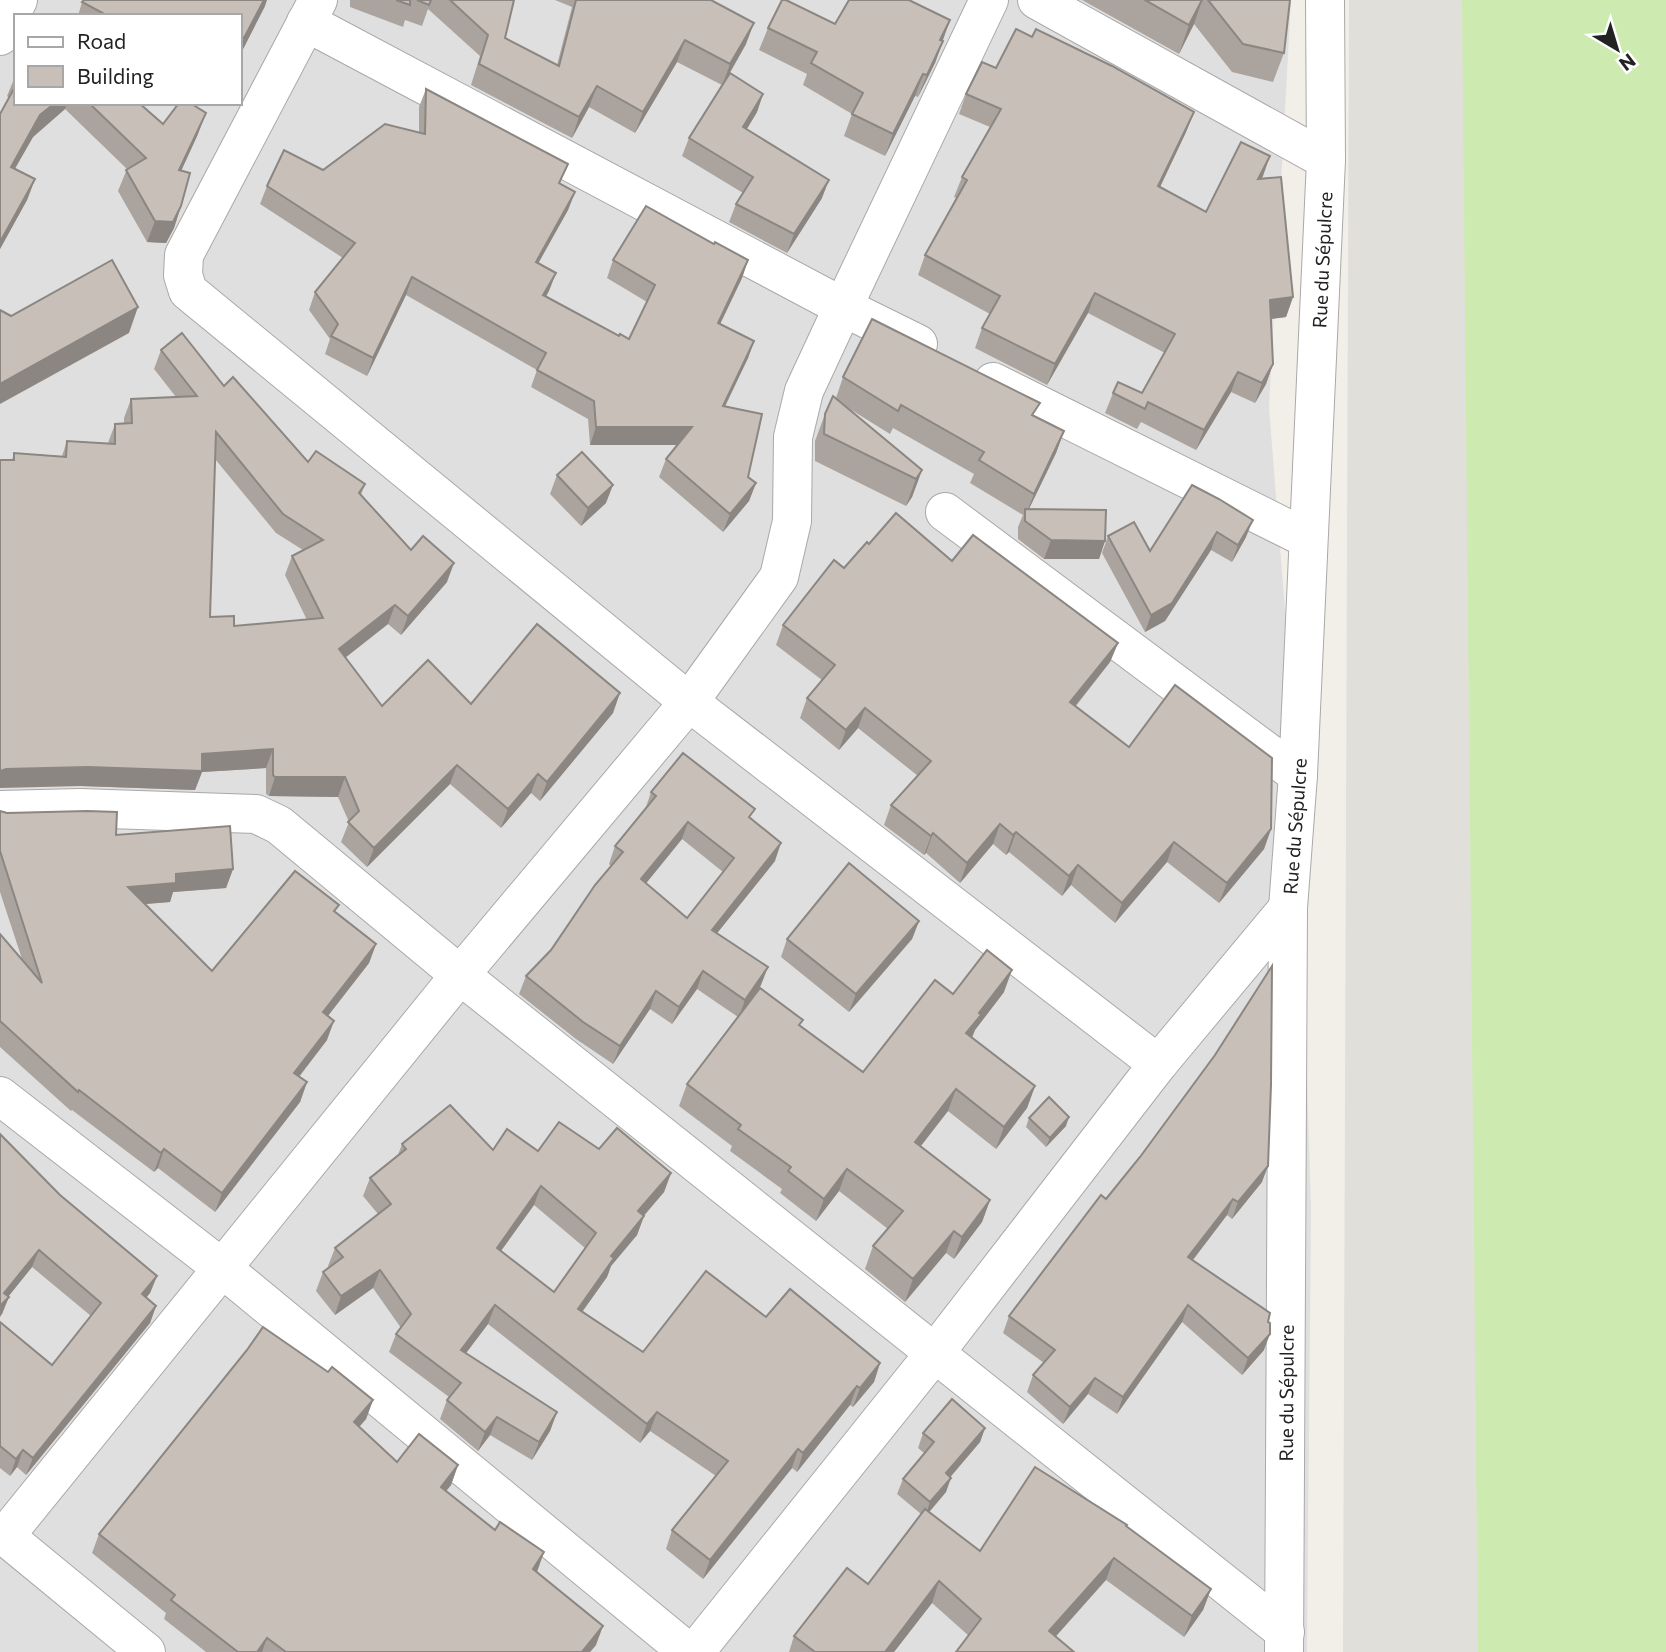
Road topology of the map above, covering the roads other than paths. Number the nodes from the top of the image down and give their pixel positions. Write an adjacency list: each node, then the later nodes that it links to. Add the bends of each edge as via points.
1 (18, 0): 6 (street)
2 (989, 0): 8 (street)
3 (1037, 0): 7 (street)
4 (1325, 0): 7 (street, Rue du Sépulcre)
5 (312, 11): 8 (street); 11 (street, via 184,255 188,291)
6 (0, 36)
7 (1326, 160): 10 (street, Rue du Sépulcre)
8 (843, 307): 10 (street); 11 (street, via 804,391 793,437 792,521 779,577)
9 (945, 512): 12 (street)
10 (1308, 539): 12 (street, Rue du Sépulcre)
11 (689, 702): 15 (street); 16 (street)
12 (1298, 775): 14 (street, Rue du Sépulcre)
13 (0, 810): 15 (street, via 256,814 279,825)
14 (1288, 908): 16 (street); 21 (street, Rue du Sépulcre)
15 (460, 975): 18 (street); 19 (street)
16 (1158, 1064): 19 (street)
17 (0, 1096): 18 (street)
18 (222, 1268): 20 (street); 23 (street)
19 (934, 1354): 21 (street); 24 (street)
20 (2, 1534): 22 (street)
21 (1285, 1642)
22 (146, 1652)
23 (688, 1652)
24 (695, 1652)

